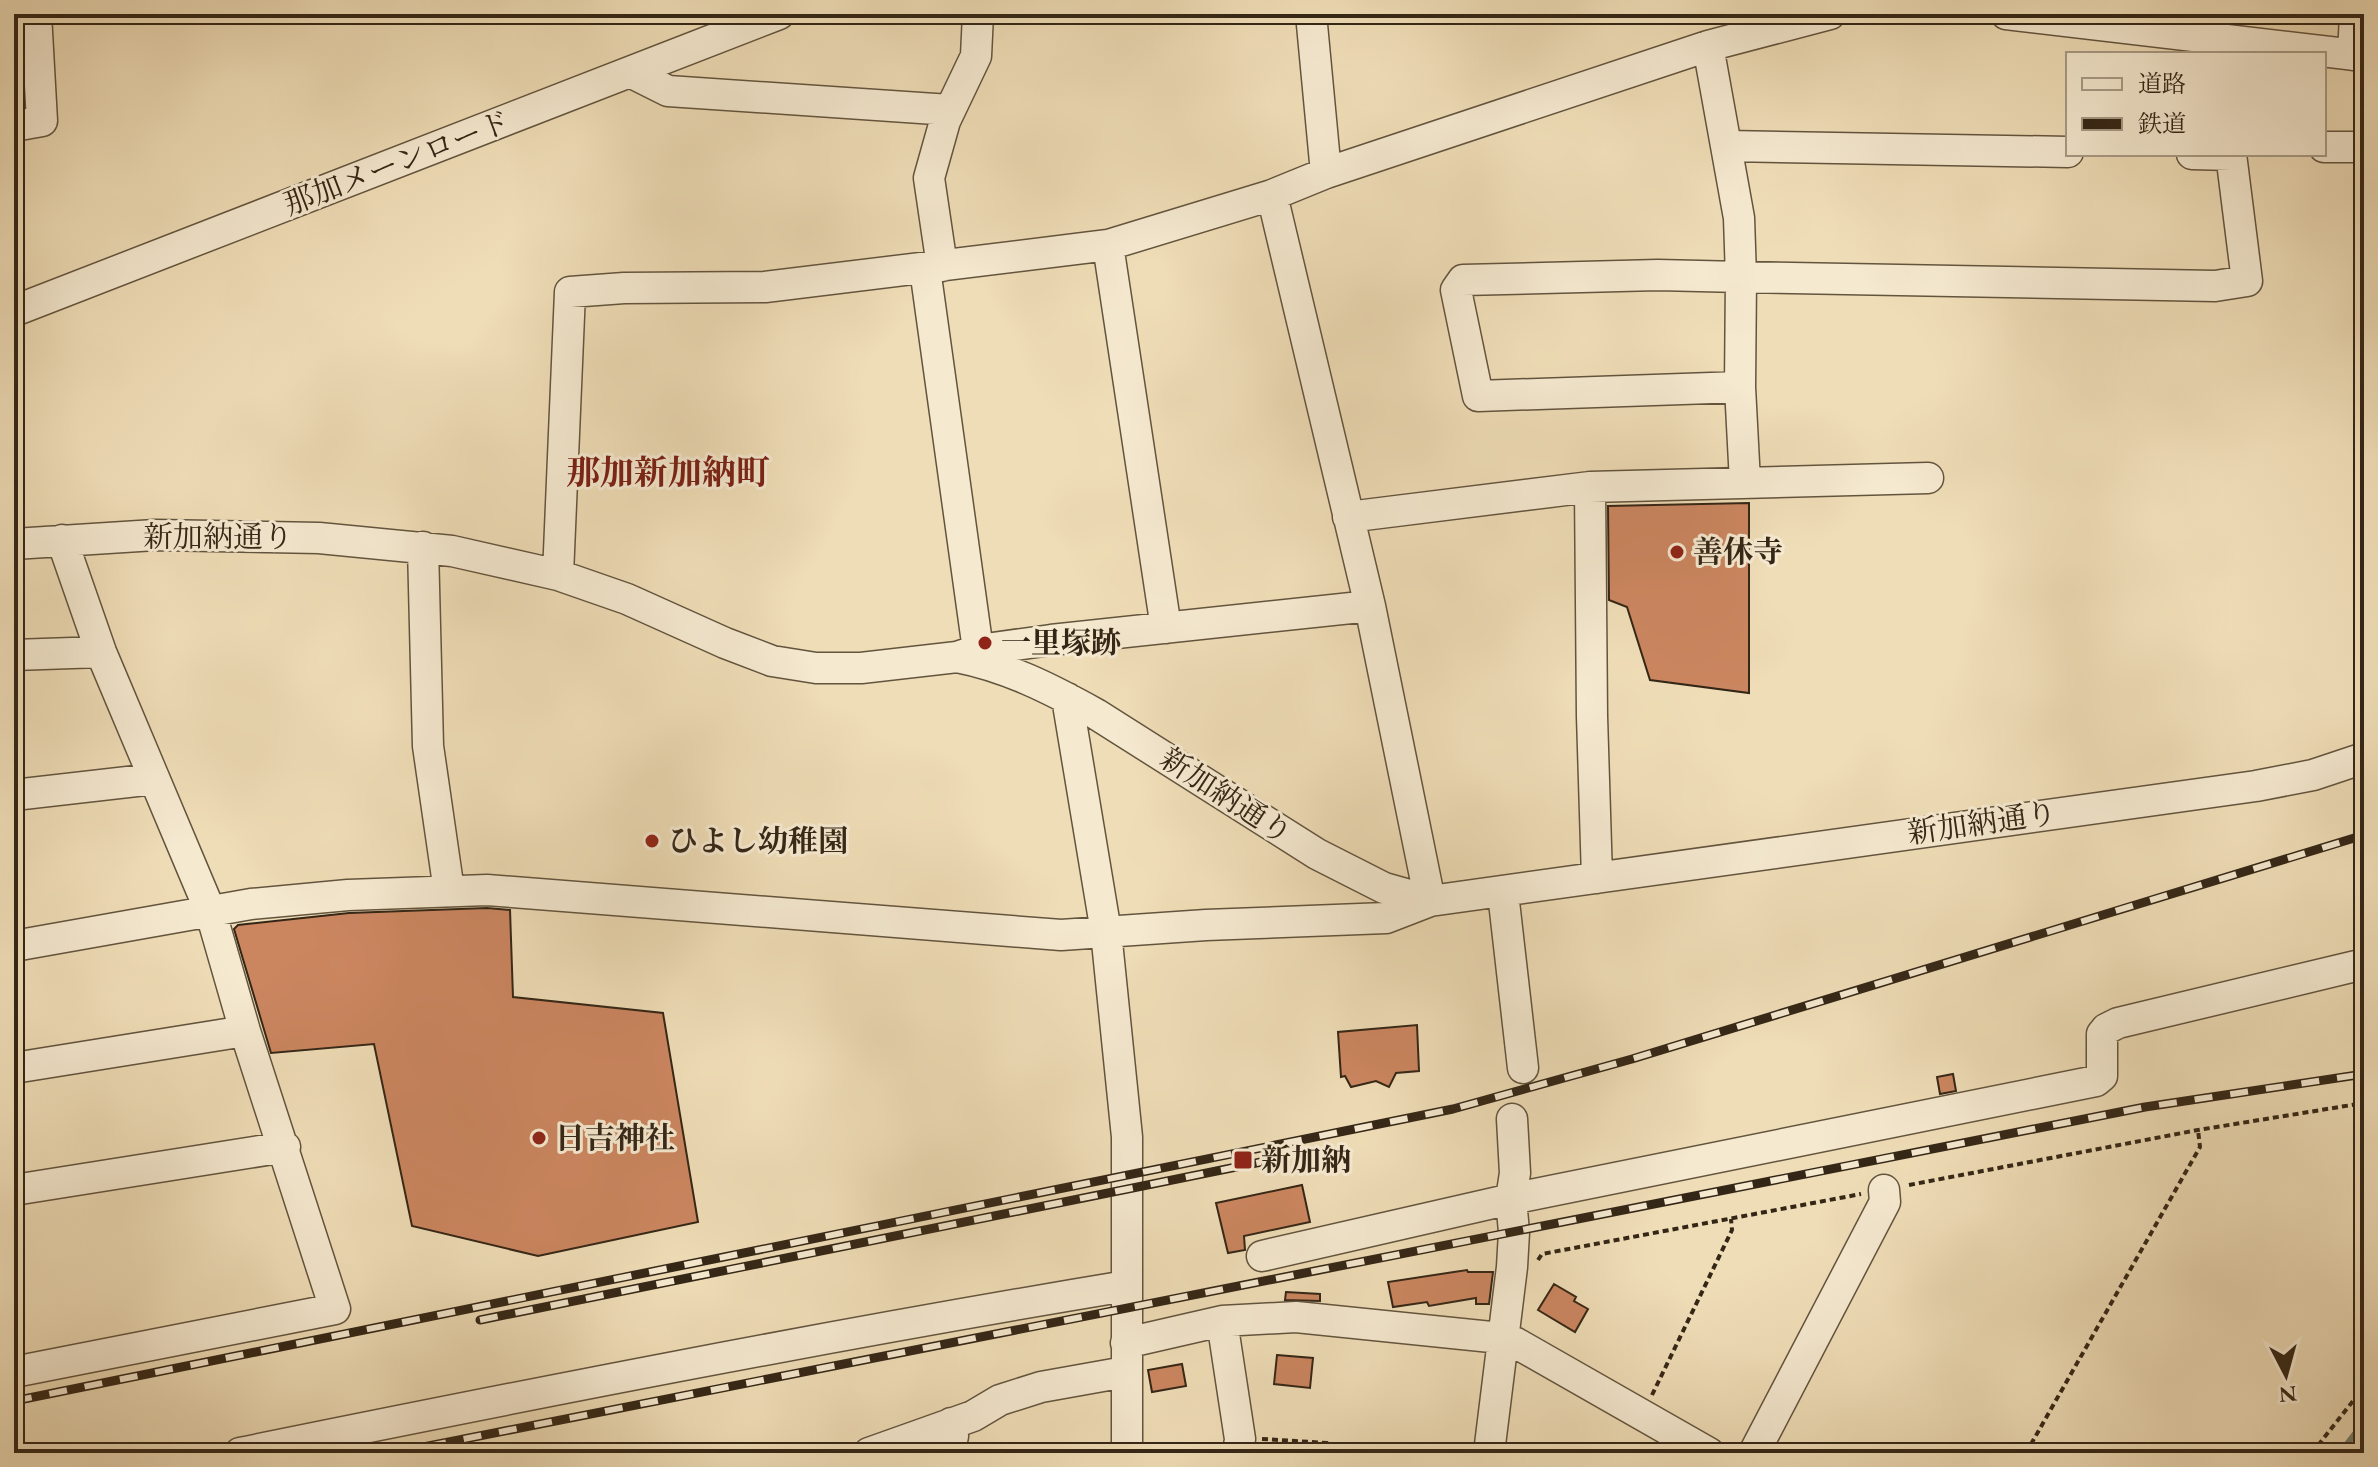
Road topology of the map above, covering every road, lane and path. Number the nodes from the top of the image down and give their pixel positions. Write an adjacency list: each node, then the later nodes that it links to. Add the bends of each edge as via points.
1 (36, 14): 15 (street, via 42,121)
2 (779, 14): 13 (street, 那加メーンロード)
3 (978, 14): 14 (street, via 976,56)
4 (1311, 14): 21 (street)
5 (1830, 14): 8 (street)
6 (2006, 14): 9 (street)
7 (2355, 14): 12 (street)
8 (1708, 46): 16 (street); 21 (street)
9 (2202, 46): 10 (street)
10 (2306, 52)
11 (2326, 53): 12 (street)
12 (2358, 55)
13 (630, 72): 14 (street, via 668,91); 26 (street, 那加メーンロード)
14 (950, 110): 24 (street, via 929,178)
15 (14, 126)
16 (1727, 146): 19 (street); 25 (street, via 1739,218)
17 (2326, 147): 18 (street)
18 (2364, 147)
19 (2066, 152)
20 (2231, 156): 25 (street, via 2247,281 2215,286)
21 (1326, 173): 22 (street)
22 (1272, 195): 23 (street); 31 (street)
23 (1108, 245): 24 (street); 37 (street)
24 (933, 267): 35 (street, via 765,287 570,292); 39 (street)
25 (1741, 277): 27 (street); 27 (street, via 1463,280 1456,290 1478,396)
26 (14, 311)
27 (1740, 387): 29 (street)
28 (1928, 478): 29 (street)
29 (1745, 482): 30 (street)
30 (1590, 487): 31 (street); 45 (street)
31 (1348, 517): 36 (street)
32 (62, 540): 33 (street, 新加納通り); 34 (street, 新加納通り, via 155,535 319,538); 38 (street)
33 (14, 544)
34 (423, 547): 35 (street, 新加納通り); 46 (street, via 428,746)
35 (558, 575): 39 (street, via 772,661 861,668)
36 (1370, 606): 37 (street); 48 (street)
37 (1166, 628): 39 (street)
38 (101, 652): 40 (street); 43 (street)
39 (968, 654): 41 (street, 新加納通り)
40 (14, 655)
41 (1067, 698): 48 (street, 新加納通り, via 1317,854 1384,888); 50 (street)
42 (2364, 758): 45 (street, 新加納通り, via 2256,786)
43 (154, 779): 44 (street); 49 (street)
44 (14, 795)
45 (1597, 878): 47 (street, 新加納通り)
46 (449, 891): 49 (street, via 348,895); 50 (street, via 647,900 1061,935)
47 (1503, 893): 48 (street, 新加納通り); 55 (street)
48 (1430, 901): 50 (street, via 1386,918)
49 (211, 913): 51 (street); 53 (street)
50 (1106, 932): 64 (street, via 1127,1137)
51 (14, 946)
52 (2364, 964): 61 (street, via 2118,1023 2102,1034 2102,1076 2096,1081)
53 (245, 1031): 54 (street); 58 (street)
54 (14, 1068)
55 (1523, 1068)
56 (1512, 1119): 61 (street)
57 (2198, 1130): 82 (path, via 2200,1147)
58 (285, 1147): 59 (street); 68 (street, via 335,1309)
59 (14, 1190)
60 (1884, 1190): 81 (street, via 1885,1202)
61 (1511, 1199): 63 (street); 66 (street, via 1512,1267)
62 (1731, 1219): 70 (path, via 1732,1230)
63 (1262, 1256)
64 (1126, 1286): 67 (street); 74 (street)
65 (1222, 1321): 66 (street, via 1296,1317); 67 (street); 73 (street)
66 (1501, 1338): 70 (street); 79 (street)
67 (1126, 1357): 71 (street, via 1000,1400); 77 (street)
68 (14, 1372)
69 (2364, 1387): 83 (path)
70 (1643, 1415): 80 (street)
71 (951, 1423): 75 (street); 76 (street)
72 (2364, 1436): 84 (path)
73 (1239, 1446): 78 (path, via 1287,1439)
74 (240, 1453)
75 (869, 1453)
76 (949, 1453)
77 (1127, 1453)
78 (1366, 1453)
79 (1489, 1453)
80 (1709, 1453)
81 (1754, 1453)
82 (2026, 1453)
83 (2312, 1453)
84 (2351, 1453)

